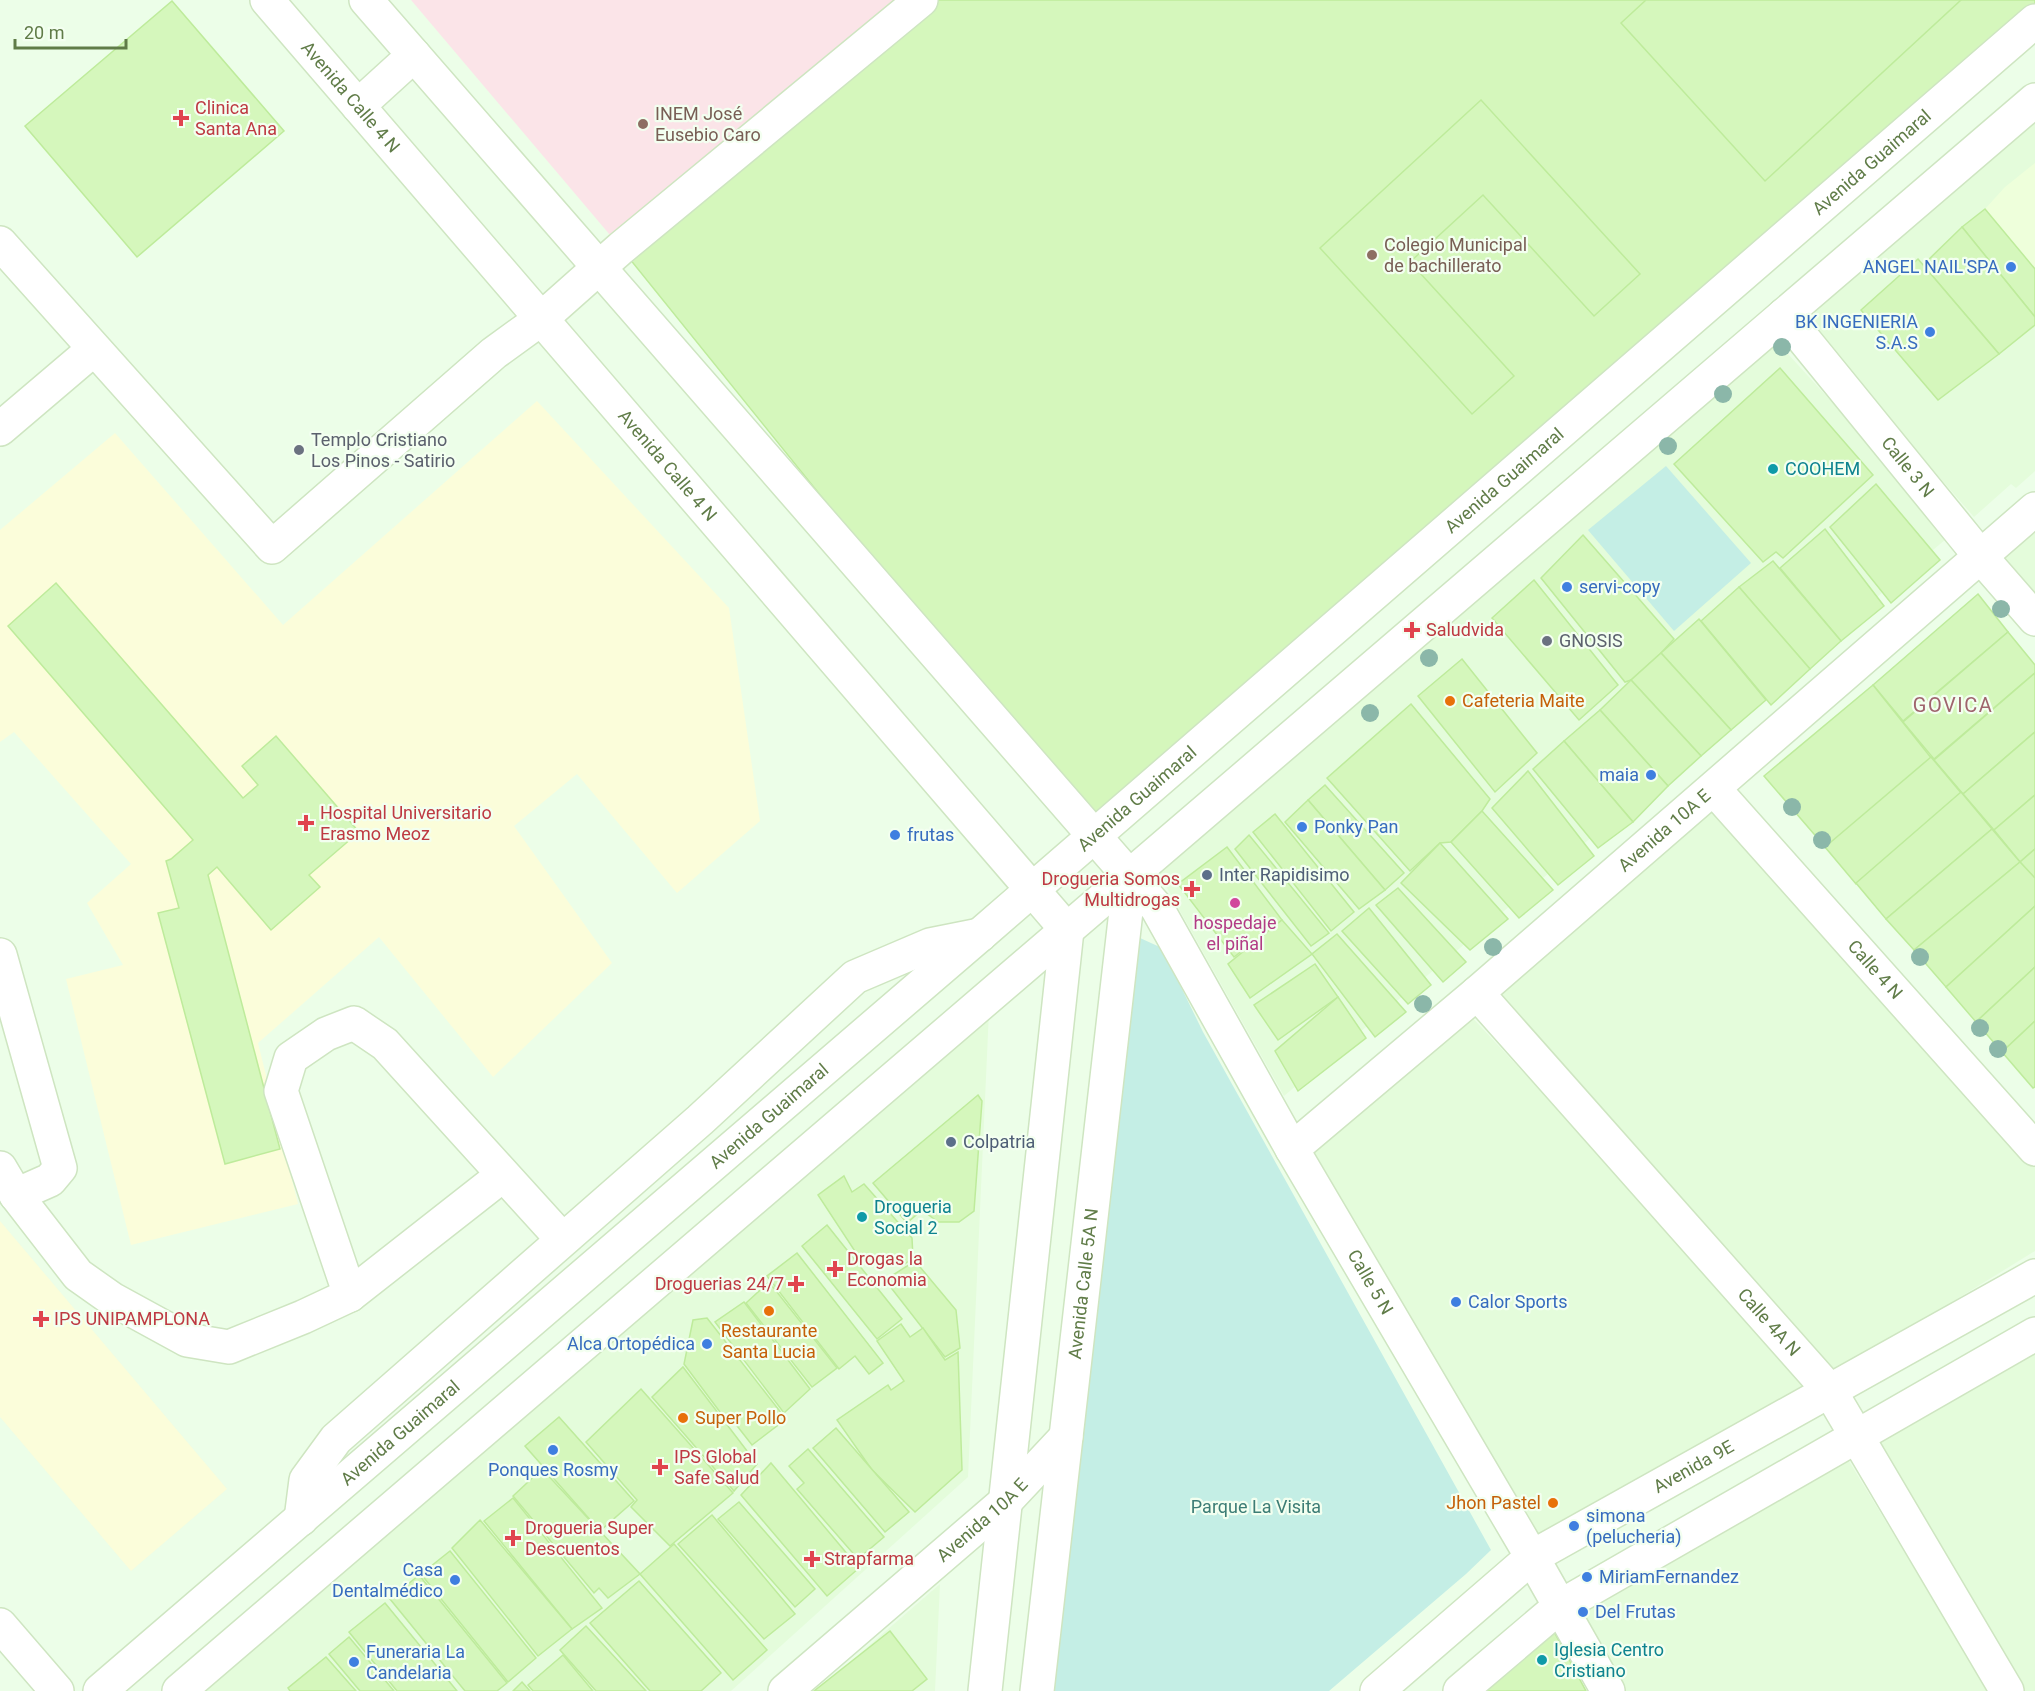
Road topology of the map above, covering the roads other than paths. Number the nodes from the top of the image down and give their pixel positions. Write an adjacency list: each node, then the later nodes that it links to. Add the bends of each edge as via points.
1 (267, 0): 7 (street, Avenida Calle 4 N)
2 (366, 0): 5 (street)
3 (921, 0): 9 (street)
4 (2035, 21): 18 (street, Avenida Guaimaral)
5 (414, 55): 7 (street); 9 (street)
6 (2035, 100): 10 (street)
7 (358, 106): 11 (street, Avenida Calle 4 N)
8 (0, 243): 12 (street)
9 (599, 267): 11 (street); 18 (street)
10 (1784, 315): 15 (street, Calle 3 N); 19 (street)
11 (541, 319): 12 (street, via 494,353 272,547); 20 (street, Avenida Calle 4 N)
12 (94, 348): 13 (street)
13 (0, 429)
14 (2035, 509): 15 (street, Avenida 10A E)
15 (1981, 556): 16 (street, Calle 3 N); 17 (street, Avenida 10A E)
16 (2035, 619)
17 (1714, 789): 24 (street, Avenida 10A E); 26 (street, Calle 4 N)
18 (1095, 836): 19 (street); 20 (street, Avenida Guaimaral)
19 (1130, 876): 21 (street); 25 (street, Calle 5 N, via 1157,908); 34 (street, Avenida Calle 5A N)
20 (1032, 890): 21 (street, Avenida Calle 4 N); 22 (street, Avenida Guaimaral)
21 (1067, 930): 36 (street); 43 (street)
22 (981, 934): 29 (street, via 930,945 855,977 700,1120); 37 (street, Avenida Guaimaral)
23 (0, 955): 28 (street, via 60,1168 50,1180)
24 (1477, 993): 25 (street, Avenida 10A E); 33 (street, Calle 4A N)
25 (1293, 1149): 38 (street, Calle 5 N)
26 (2035, 1149)
27 (503, 1175): 29 (street); 31 (street); 31 (street, via 385,1044 354,1023 326,1034 291,1058 280,1090)
28 (8, 1181): 31 (street, via 78,1275 112,1299 187,1340 229,1347)
29 (562, 1239): 37 (street, via 336,1439 306,1480)
30 (2035, 1276): 33 (street, Avenida 9E)
31 (350, 1295)
32 (2035, 1334): 35 (street)
33 (1830, 1391): 35 (street, Calle 4A N); 38 (street, Avenida 9E)
34 (1066, 1437): 36 (street, Avenida 10A E); 46 (street, Avenida Calle 5A N)
35 (1856, 1437): 39 (street); 50 (street, Calle 4A N)
36 (1005, 1502): 44 (street, Avenida 10A E); 45 (street)
37 (301, 1519): 42 (street, Avenida Guaimaral)
38 (1532, 1557): 39 (street, Calle 5 N); 47 (street, Avenida 9E)
39 (1559, 1607): 48 (street); 49 (street, Calle 5 N)
40 (0, 1625): 41 (street)
41 (57, 1691)
42 (100, 1691)
43 (179, 1691)
44 (785, 1691)
45 (985, 1691)
46 (1037, 1691)
47 (1377, 1691)
48 (1460, 1691)
49 (1608, 1691)
50 (2007, 1691)

